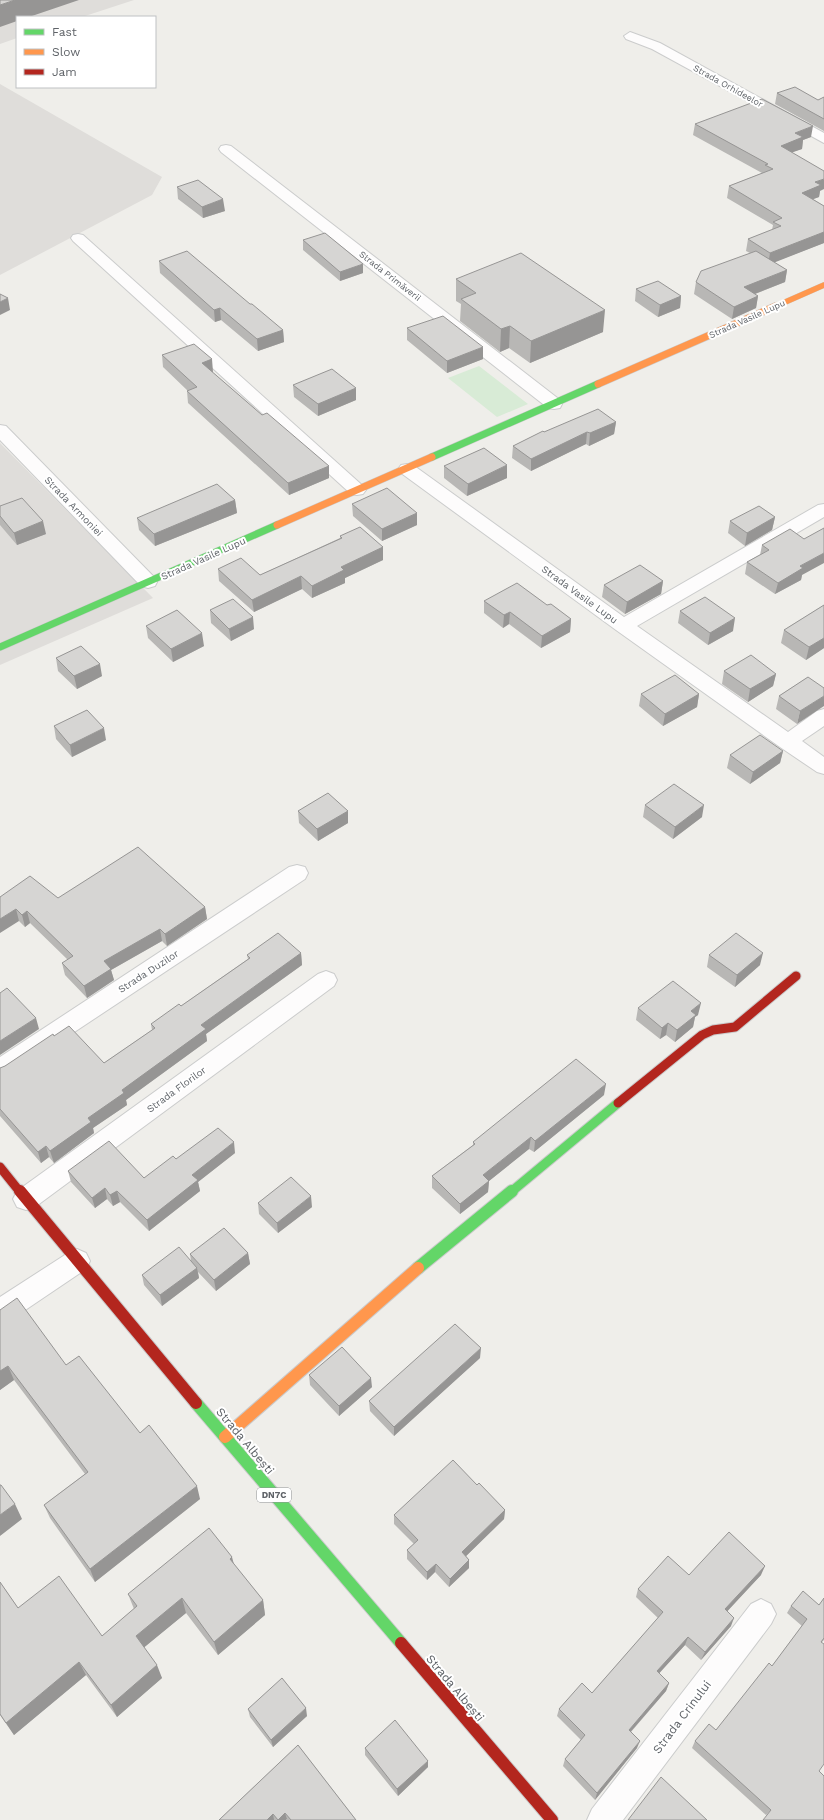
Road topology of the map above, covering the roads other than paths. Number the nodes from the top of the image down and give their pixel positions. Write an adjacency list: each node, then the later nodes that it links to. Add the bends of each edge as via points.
1 (630, 36): 2 (street, Strada Orhideelor, via 681,60)
2 (824, 139)
3 (226, 149): 6 (street, Strada Primăverii)
4 (78, 238): 9 (street)
5 (824, 285): 6 (main road, Strada Vasile Lupu)
6 (554, 404): 8 (main road, Strada Vasile Lupu)
7 (0, 430): 11 (street, Strada Armoniei)
8 (407, 469): 9 (main road, Strada Vasile Lupu); 12 (street, Strada Vasile Lupu)
9 (357, 490): 11 (main road, Strada Vasile Lupu)
10 (824, 509): 12 (street, Strada Vasile Lupu)
11 (148, 582): 13 (main road, Strada Vasile Lupu)
12 (624, 626): 15 (street)
13 (0, 647)
14 (824, 716): 15 (street)
15 (787, 742): 16 (street)
16 (824, 767)
17 (297, 873): 20 (street, Strada Duzilor)
18 (796, 976): 25 (main road, via 735,1027 713,1030 702,1035 439,1250)
19 (326, 980): 22 (street, Strada Florilor)
20 (0, 1069)
21 (0, 1167): 22 (main road, Strada Albești / DN7C)
22 (26, 1198): 23 (main road, Strada Albești / DN7C)
23 (77, 1261): 24 (street); 25 (main road, Strada Albești / DN7C)
24 (0, 1312)
25 (225, 1437): 27 (main road, Strada Albești / DN7C)
26 (761, 1614): 28 (street, Strada Crinului)
27 (552, 1820)
28 (603, 1820)

